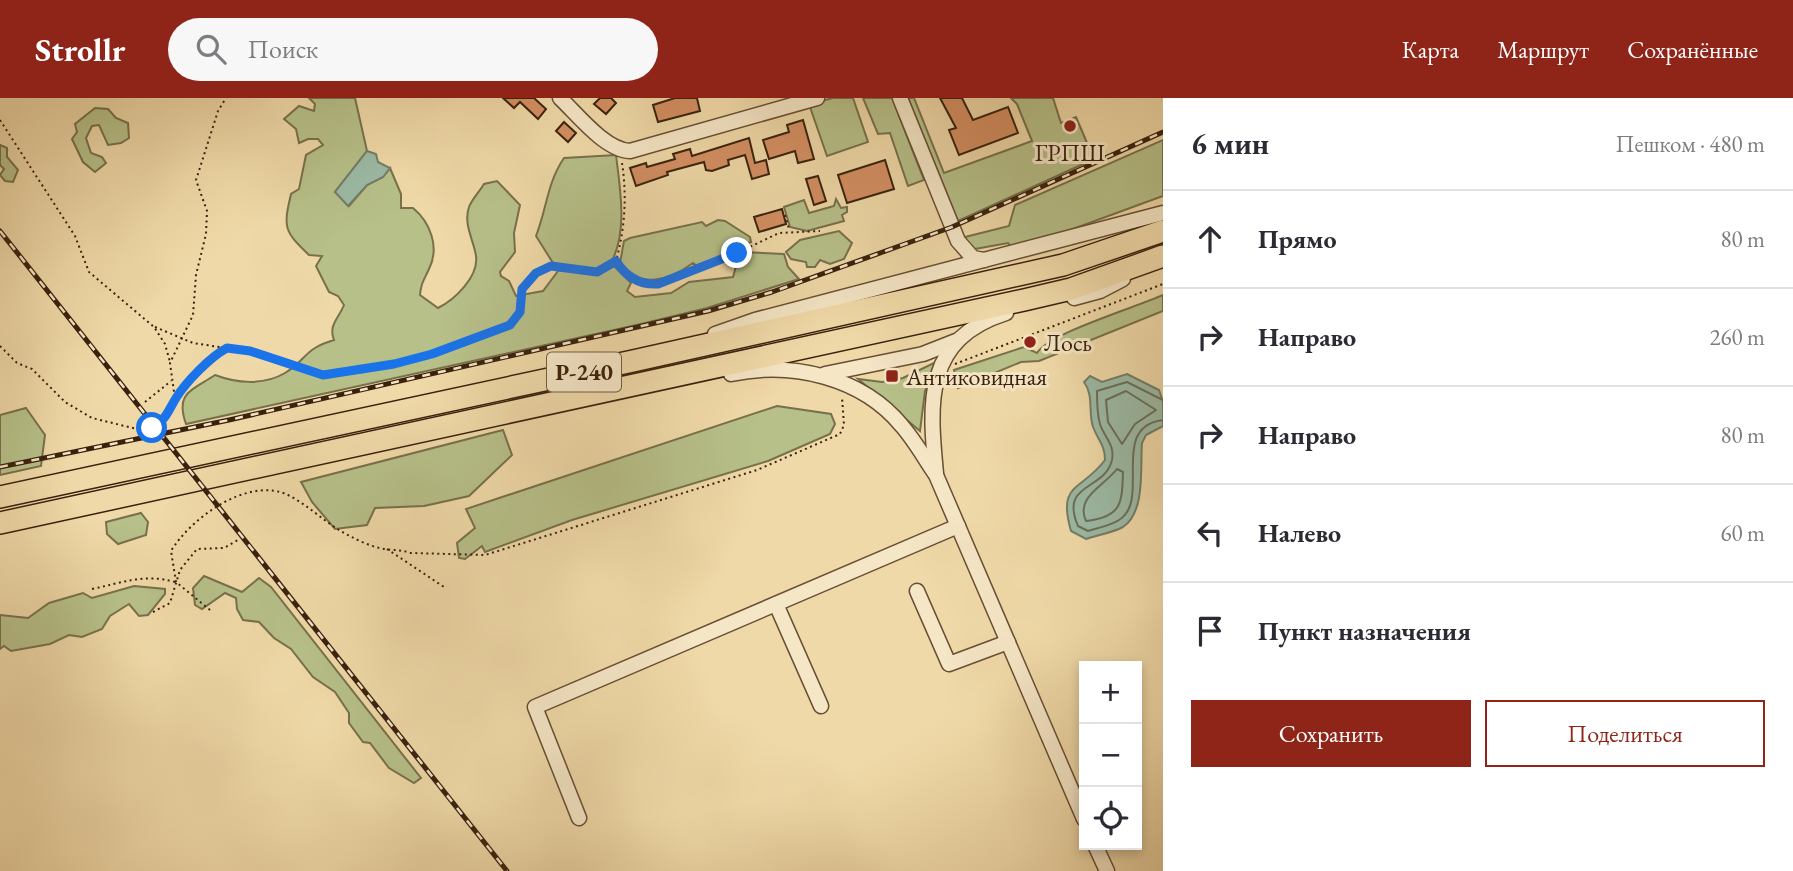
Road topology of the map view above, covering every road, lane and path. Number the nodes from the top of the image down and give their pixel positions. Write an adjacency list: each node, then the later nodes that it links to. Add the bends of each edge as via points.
1 (226, 98): 19 (path, via 196,180 207,211 206,234 193,316)
2 (560, 98): 6 (street)
3 (817, 98): 6 (street)
4 (900, 98): 12 (street)
5 (0, 120): 18 (path, via 75,236 89,272)
6 (620, 151): 14 (path, via 625,202)
7 (1163, 214): 15 (street)
8 (785, 215): 9 (path)
9 (789, 230): 10 (path); 14 (path, via 658,284 633,278)
10 (820, 231)
11 (1163, 231): 23 (highway, Р-240, via 1063,264)
12 (958, 241): 15 (street, via 973,258); 16 (street, via 958,253)
13 (1154, 260): 20 (street, via 1100,290 981,321); 31 (highway, Р-240, via 1071,289)
14 (616, 261): 22 (path, via 597,272 551,266 536,273 522,289 520,312 510,325 394,364 323,375)
15 (986, 261): 16 (street)
16 (942, 272): 23 (street, via 755,320)
17 (1163, 284): 25 (path)
18 (154, 327): 19 (path); 24 (path)
19 (182, 339): 22 (path); 24 (path)
20 (956, 341): 26 (street, via 923,354 850,371); 32 (street, via 941,369 930,410)
21 (0, 346): 29 (path, via 65,402 117,427 152,428 163,422)
22 (227, 348): 29 (path, via 208,360)
23 (633, 361): 33 (highway, Р-240)
24 (170, 363): 27 (path)
25 (952, 364)
26 (814, 374): 31 (street, via 746,371 596,404); 32 (street, via 865,394 901,425)
27 (172, 380): 29 (path); 30 (path)
28 (843, 393): 37 (path, via 840,434 757,470 485,555)
29 (175, 399)
30 (145, 402)
31 (551, 403): 34 (highway, Р-240)
32 (936, 475): 35 (street)
33 (0, 497)
34 (0, 523)
35 (958, 526): 42 (street); 45 (street)
36 (238, 540): 38 (path, via 224,548 197,549)
37 (387, 549): 38 (path, via 352,537 286,494 269,490 225,501 193,524 171,551); 39 (path)
38 (176, 582): 40 (path, via 156,576 135,577); 43 (path); 44 (path, via 170,603)
39 (444, 587)
40 (92, 589)
41 (917, 591): 45 (street, via 949,664)
42 (776, 604): 46 (street); 48 (street, via 535,707)
43 (210, 610)
44 (153, 612)
45 (1008, 642): 47 (street)
46 (821, 706)
47 (1079, 807)
48 (579, 818)
49 (1098, 850): 50 (street)
50 (1107, 871)

